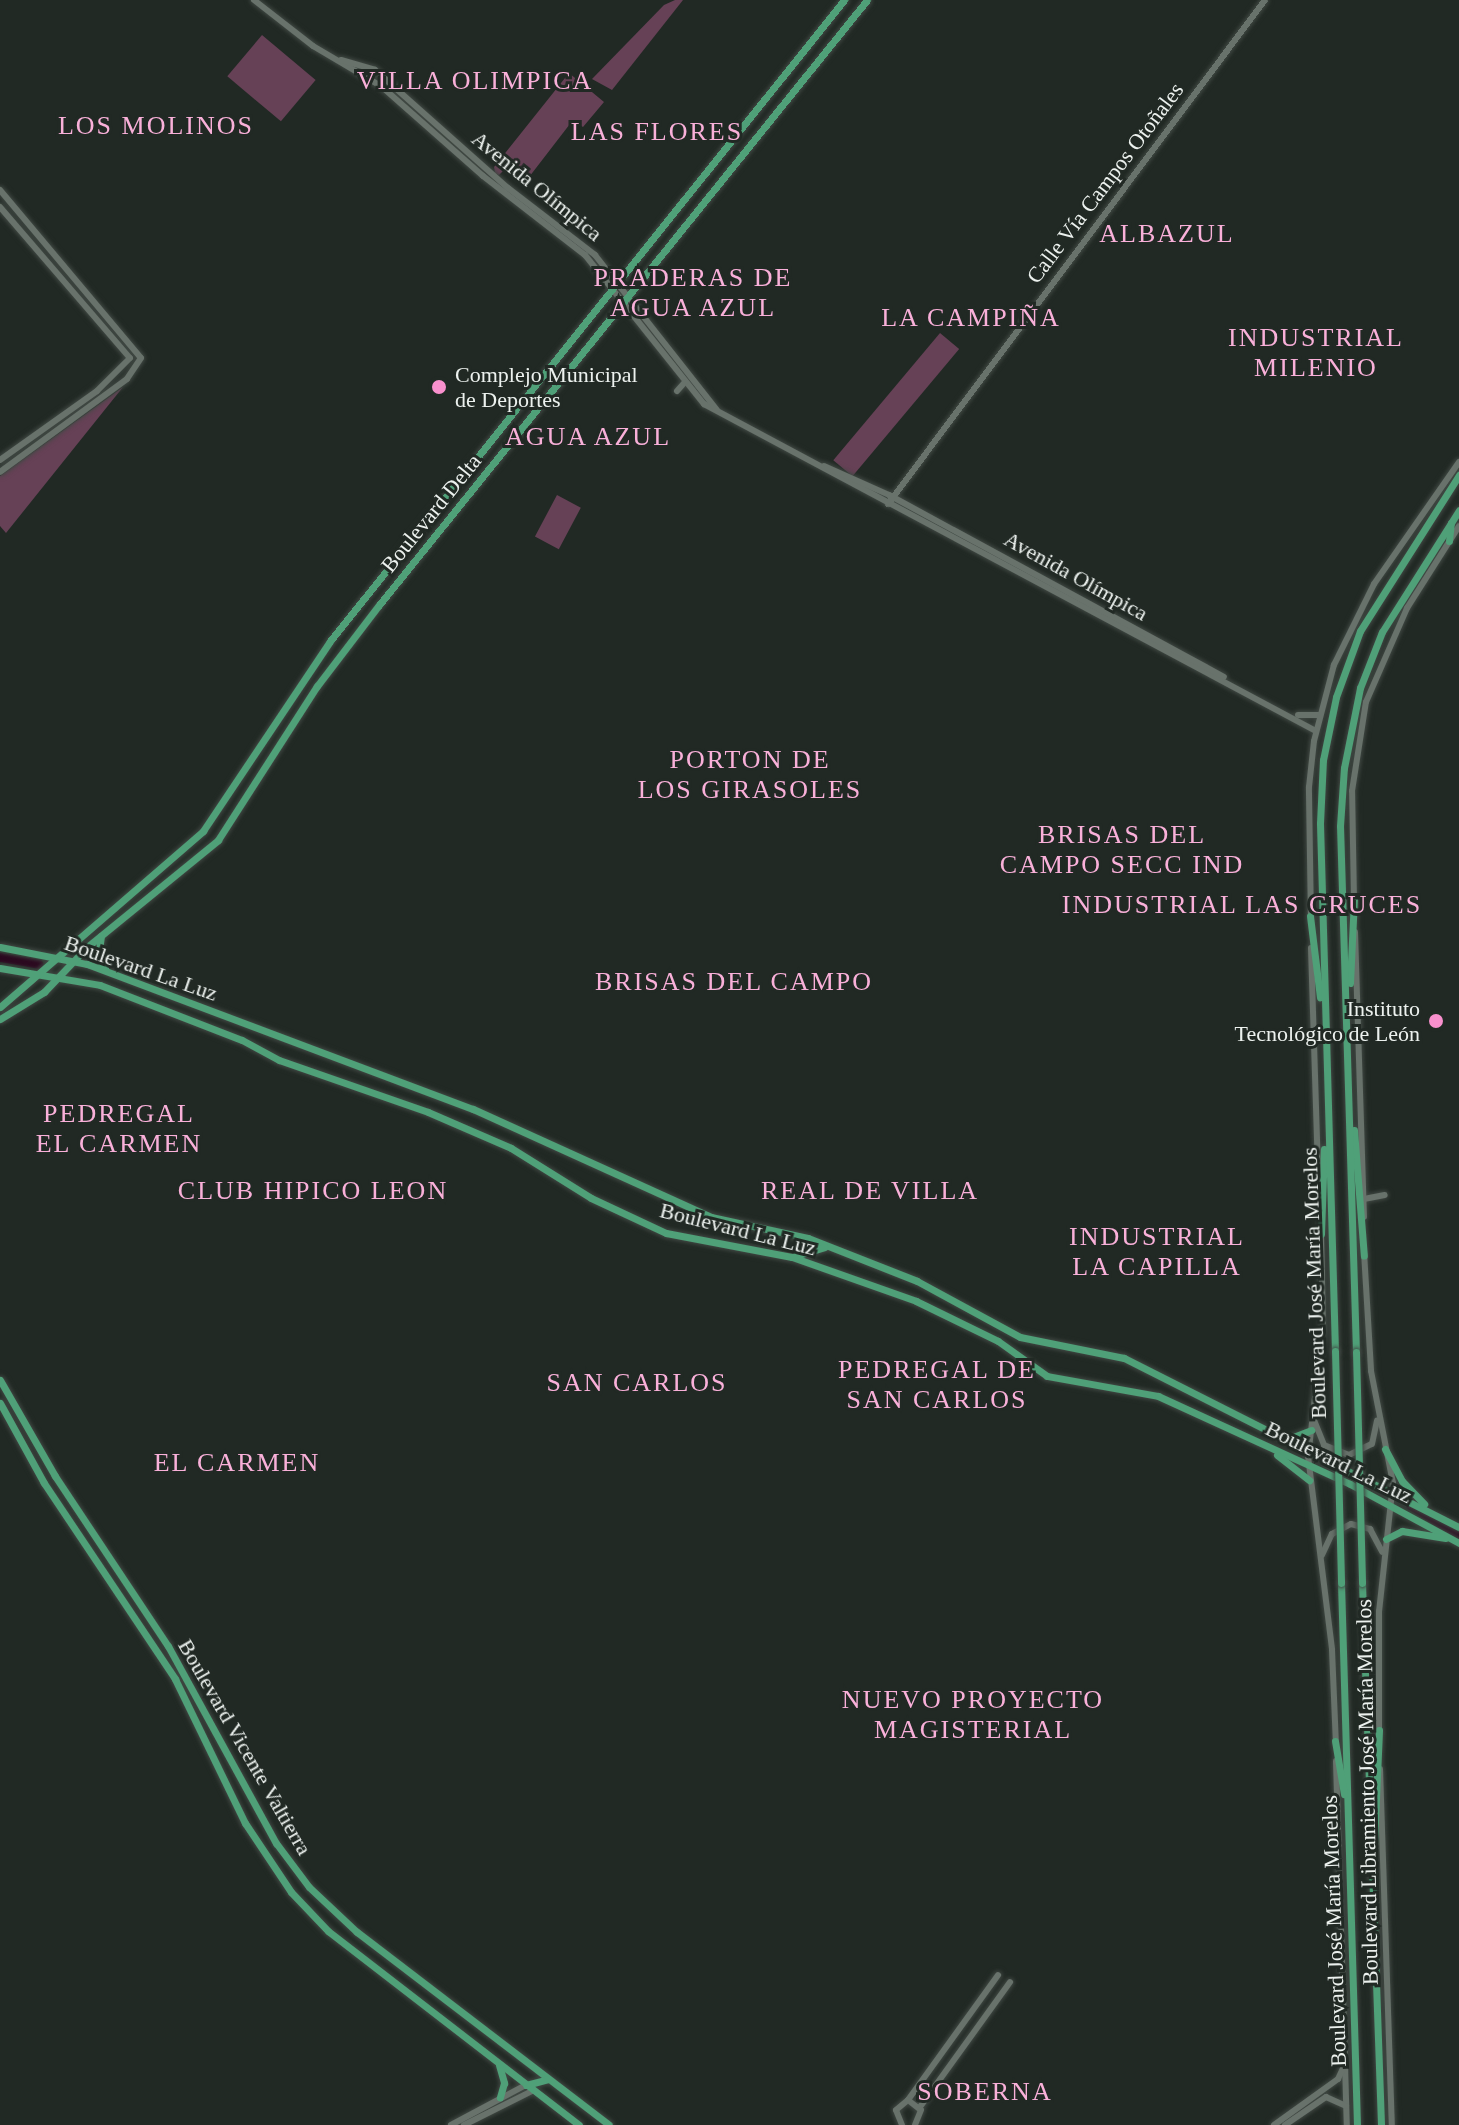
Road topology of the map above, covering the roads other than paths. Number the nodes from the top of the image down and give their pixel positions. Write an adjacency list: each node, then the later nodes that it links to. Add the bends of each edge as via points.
1 (254, 0): 5 (street, Avenida Olímpica)
2 (844, 0): 7 (main road, Boulevard Delta)
3 (867, 0): 9 (main road, Boulevard Delta)
4 (1265, 0): 19 (street, Calle Vía Campos Otoñales)
5 (263, 4): 10 (street, Avenida Olímpica, via 335,60 375,70 488,171 586,247)
6 (0, 190): 17 (street, via 136,348 140,362 127,379)
7 (688, 195): 9 (main road, via 687,207); 10 (main road, Boulevard Delta)
8 (0, 207): 15 (street, via 130,358 97,391)
9 (695, 212): 11 (main road, Boulevard Delta)
10 (615, 281): 11 (street, Avenida Olímpica); 24 (main road, Boulevard Delta, via 330,641)
11 (624, 298): 12 (street, Avenida Olímpica); 14 (street, Avenida Olímpica); 26 (main road, Boulevard Delta, via 379,605)
12 (685, 382): 13 (street); 14 (street, Avenida Olímpica)
13 (677, 391)
14 (719, 413): 19 (street, Avenida Olímpica)
15 (0, 460)
16 (1459, 462): 23 (street, Boulevard Libramiento José María Morelos, via 1374,584 1341,649)
17 (0, 472)
18 (1459, 475): 43 (main road, Boulevard José María Morelos, via 1360,631 1333,708 1320,786)
19 (890, 501): 23 (street, Avenida Olímpica, via 1286,710 1307,719); 25 (street, Avenida Olímpica)
20 (1459, 510): 21 (main road, Boulevard José María Morelos)
21 (1455, 523): 22 (main road); 42 (main road, Boulevard José María Morelos, via 1382,632 1350,727 1340,811)
22 (1449, 541): 29 (street, Boulevard Libramiento José María Morelos, via 1407,608 1366,702 1352,791)
23 (1320, 715): 25 (street, Boulevard Libramiento José María Morelos)
24 (272, 726): 26 (main road, via 272,736); 27 (main road, Boulevard Delta)
25 (1316, 731): 30 (street, Boulevard Libramiento José María Morelos, via 1307,814)
26 (284, 737): 28 (main road, Boulevard Delta)
27 (255, 751): 28 (main road, via 268,747); 33 (main road, Boulevard Delta, via 186,850)
28 (268, 761): 31 (main road, Boulevard Delta, via 203,855)
29 (1354, 899): 42 (main road); 48 (street, Boulevard Libramiento José María Morelos)
30 (1310, 916): 43 (main road); 49 (street, Boulevard Libramiento José María Morelos)
31 (101, 935): 34 (main road, Boulevard Delta); 37 (main road, via 98,958)
32 (0, 947): 33 (main road, Boulevard La Luz)
33 (55, 956): 34 (main road, Boulevard La Luz); 38 (main road, Boulevard Delta)
34 (73, 961): 37 (main road, Boulevard La Luz); 39 (main road, Boulevard Delta)
35 (0, 968): 36 (main road, Boulevard La Luz)
36 (19, 972): 38 (main road, Boulevard La Luz); 40 (main road)
37 (114, 974): 50 (main road, Boulevard La Luz, via 473,1109 711,1217)
38 (39, 975): 39 (main road, Boulevard La Luz); 40 (main road, Boulevard Delta)
39 (58, 978): 44 (main road, Boulevard Delta); 54 (main road, Boulevard La Luz, via 100,985 242,1040 279,1060 451,1122 511,1148 591,1198 666,1233)
40 (25, 989): 41 (main road, Boulevard Delta)
41 (0, 1007)
42 (1347, 1013): 45 (main road, Boulevard José María Morelos)
43 (1325, 1018): 46 (main road, Boulevard José María Morelos)
44 (0, 1019)
45 (1349, 1114): 53 (main road); 80 (main road, Boulevard José María Morelos, bridge)
46 (1328, 1127): 49 (main road); 79 (main road, Boulevard José María Morelos, bridge)
47 (1385, 1195): 48 (street)
48 (1364, 1199): 53 (street, Boulevard Libramiento José María Morelos)
49 (1321, 1234): 61 (street, Boulevard Libramiento José María Morelos, via 1323,1312)
50 (808, 1238): 51 (main road, Boulevard La Luz); 52 (main road)
51 (835, 1248): 52 (main road); 56 (main road, Boulevard La Luz, via 928,1286)
52 (804, 1251): 54 (main road); 55 (main road)
53 (1364, 1256): 59 (street, Boulevard Libramiento José María Morelos)
54 (792, 1257): 55 (main road, Boulevard La Luz)
55 (805, 1261): 57 (main road, Boulevard La Luz, via 916,1301)
56 (1005, 1329): 57 (main road); 63 (main road, Boulevard La Luz, via 1020,1337 1124,1358)
57 (998, 1341): 64 (main road, Boulevard La Luz, via 1047,1376 1149,1393)
58 (0, 1380): 83 (main road, Boulevard Vicente Valtierra, via 55,1476 168,1646 288,1862 347,1925)
59 (1376, 1397): 61 (street, via 1375,1436 1359,1453 1337,1453 1324,1445); 66 (street, Boulevard Libramiento José María Morelos)
60 (0, 1403): 84 (main road, Boulevard Vicente Valtierra, via 44,1483 175,1679 210,1757 278,1876 328,1931)
61 (1313, 1417): 62 (street, Boulevard Libramiento José María Morelos)
62 (1311, 1430): 63 (main road); 65 (street, Boulevard Libramiento José María Morelos)
63 (1286, 1439): 65 (main road, Boulevard La Luz)
64 (1262, 1445): 67 (main road, Boulevard La Luz); 68 (main road)
65 (1308, 1449): 67 (street, Boulevard Libramiento José María Morelos); 69 (main road, Boulevard La Luz)
66 (1385, 1449): 69 (street, Boulevard Libramiento José María Morelos); 71 (main road, via 1402,1481)
67 (1308, 1464): 68 (street, Boulevard Libramiento José María Morelos); 70 (main road, Boulevard La Luz)
68 (1309, 1480): 75 (street, Boulevard Libramiento José María Morelos)
69 (1393, 1490): 70 (street, Boulevard Libramiento José María Morelos); 71 (main road, Boulevard La Luz)
70 (1391, 1506): 73 (street, Boulevard Libramiento José María Morelos); 74 (main road, Boulevard La Luz)
71 (1431, 1511): 72 (main road, Boulevard La Luz)
72 (1459, 1527)
73 (1386, 1539): 74 (main road, via 1412,1531); 76 (street, Boulevard Libramiento José María Morelos)
74 (1456, 1542)
75 (1322, 1555): 76 (street, via 1336,1530 1355,1524 1375,1535); 78 (street, Boulevard Libramiento José María Morelos)
76 (1383, 1557): 77 (street, Boulevard Libramiento José María Morelos)
77 (1379, 1730): 80 (main road); 110 (street, Boulevard Libramiento José María Morelos)
78 (1335, 1741): 79 (main road); 88 (street, Boulevard Libramiento José María Morelos)
79 (1349, 1828): 108 (main road, Boulevard José María Morelos)
80 (1371, 1859): 109 (main road, Boulevard José María Morelos)
81 (998, 1975): 85 (street)
82 (1010, 1982): 86 (street)
83 (441, 1997): 84 (main road); 89 (main road, Boulevard Vicente Valtierra)
84 (431, 2010): 87 (main road, Boulevard Vicente Valtierra)
85 (962, 2024): 86 (street); 94 (street)
86 (972, 2033): 95 (street)
87 (498, 2063): 91 (main road, Boulevard Vicente Valtierra); 93 (main road, via 504,2079)
88 (1345, 2063): 96 (street, Boulevard Libramiento José María Morelos); 105 (street, via 1338,2079)
89 (548, 2079): 90 (main road); 101 (main road, Boulevard Vicente Valtierra)
90 (538, 2080): 91 (main road); 92 (main road)
91 (526, 2085): 92 (main road, Boulevard Vicente Valtierra); 93 (street)
92 (534, 2090): 99 (street); 100 (main road, Boulevard Vicente Valtierra)
93 (500, 2097): 98 (street)
94 (908, 2100): 95 (street); 97 (street, via 897,2106)
95 (920, 2107): 104 (street)
96 (1347, 2107): 106 (street, via 1326,2097); 107 (street, Boulevard Libramiento José María Morelos)
97 (896, 2118): 102 (street); 103 (street)
98 (451, 2125)
99 (464, 2125)
100 (579, 2125)
101 (609, 2125)
102 (891, 2125)
103 (902, 2125)
104 (915, 2125)
105 (1274, 2125)
106 (1285, 2125)
107 (1347, 2125)
108 (1357, 2125)
109 (1381, 2125)
110 (1392, 2125)

